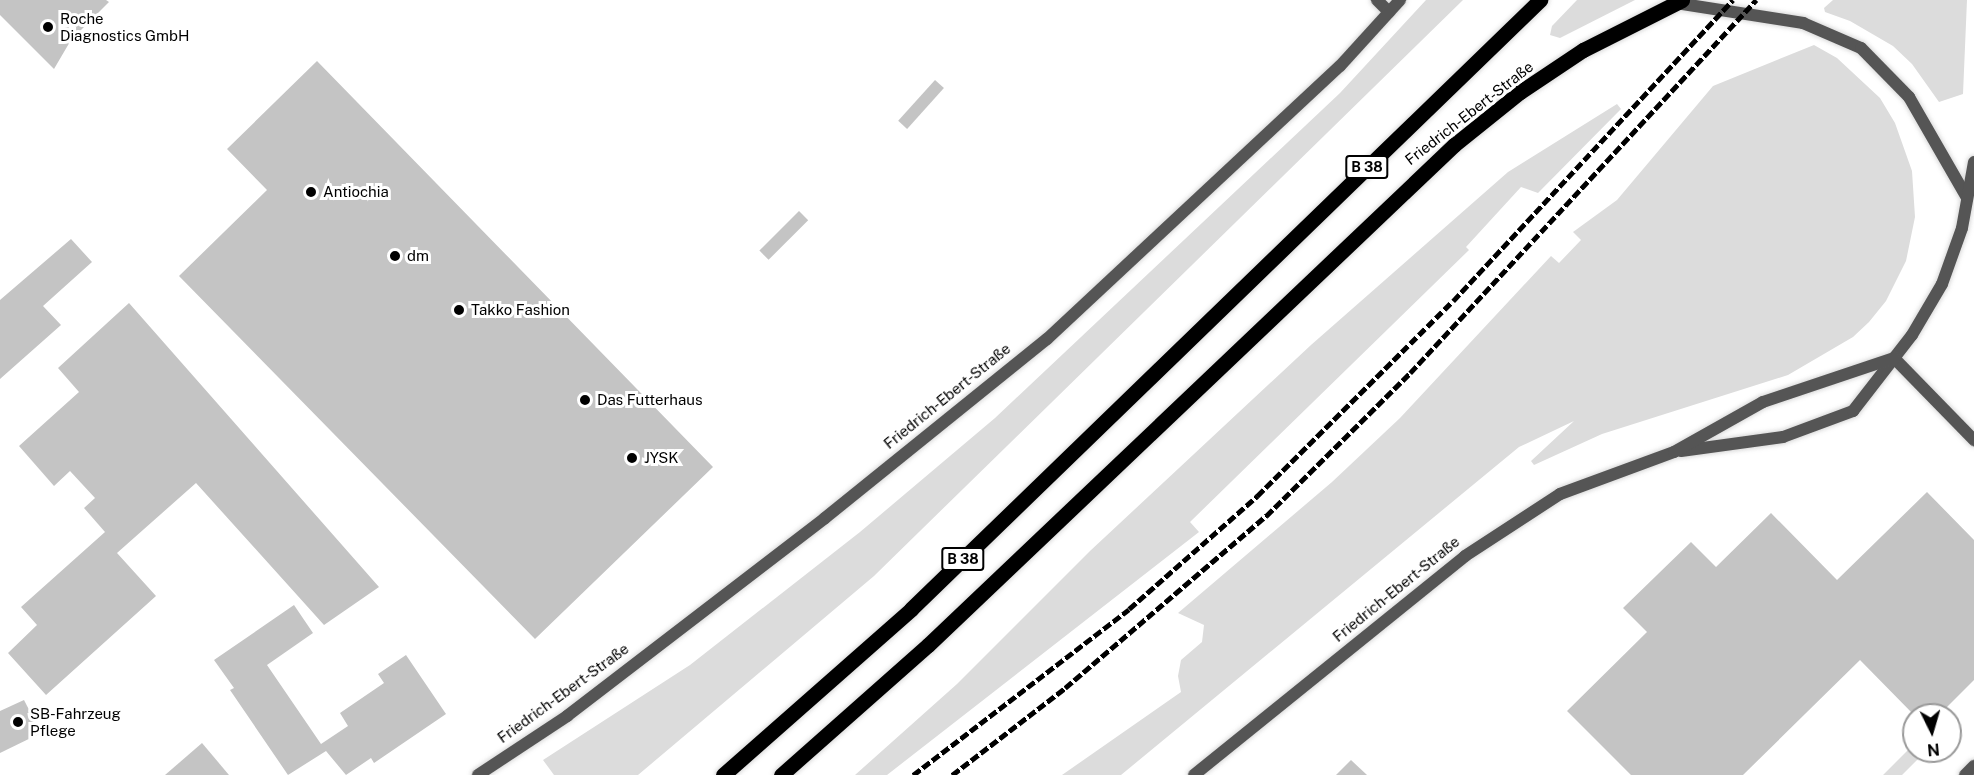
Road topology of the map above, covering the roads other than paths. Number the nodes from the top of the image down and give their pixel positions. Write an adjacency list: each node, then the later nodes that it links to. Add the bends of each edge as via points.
1 (1377, 0): 5 (street)
2 (1400, 0): 5 (street, Friedrich-Ebert-Straße)
3 (1539, 0): 13 (main road, Friedrich-Ebert-Straße / B 38, via 911,609)
4 (1679, 1): 7 (street, Friedrich-Ebert-Straße, via 1803,23 1861,48 1909,97); 14 (main road, Friedrich-Ebert-Straße / B 38, via 1583,50 1520,92 1454,145 928,645)
5 (1389, 12): 12 (street, Friedrich-Ebert-Straße, via 1340,66 1047,339 567,716)
6 (1974, 162): 7 (street, Friedrich-Ebert-Straße)
7 (1967, 198): 8 (street, Friedrich-Ebert-Straße, via 1962,228 1942,284)
8 (1894, 358): 9 (street); 10 (street, Friedrich-Ebert-Straße, via 1763,402); 10 (street, Friedrich-Ebert-Straße, via 1853,411 1783,437)
9 (1974, 440)
10 (1674, 452): 15 (street, Friedrich-Ebert-Straße, via 1560,494 1465,555)
11 (1974, 766): 16 (street)
12 (478, 775)
13 (723, 775)
14 (781, 775)
15 (1194, 775)
16 (1965, 775)

